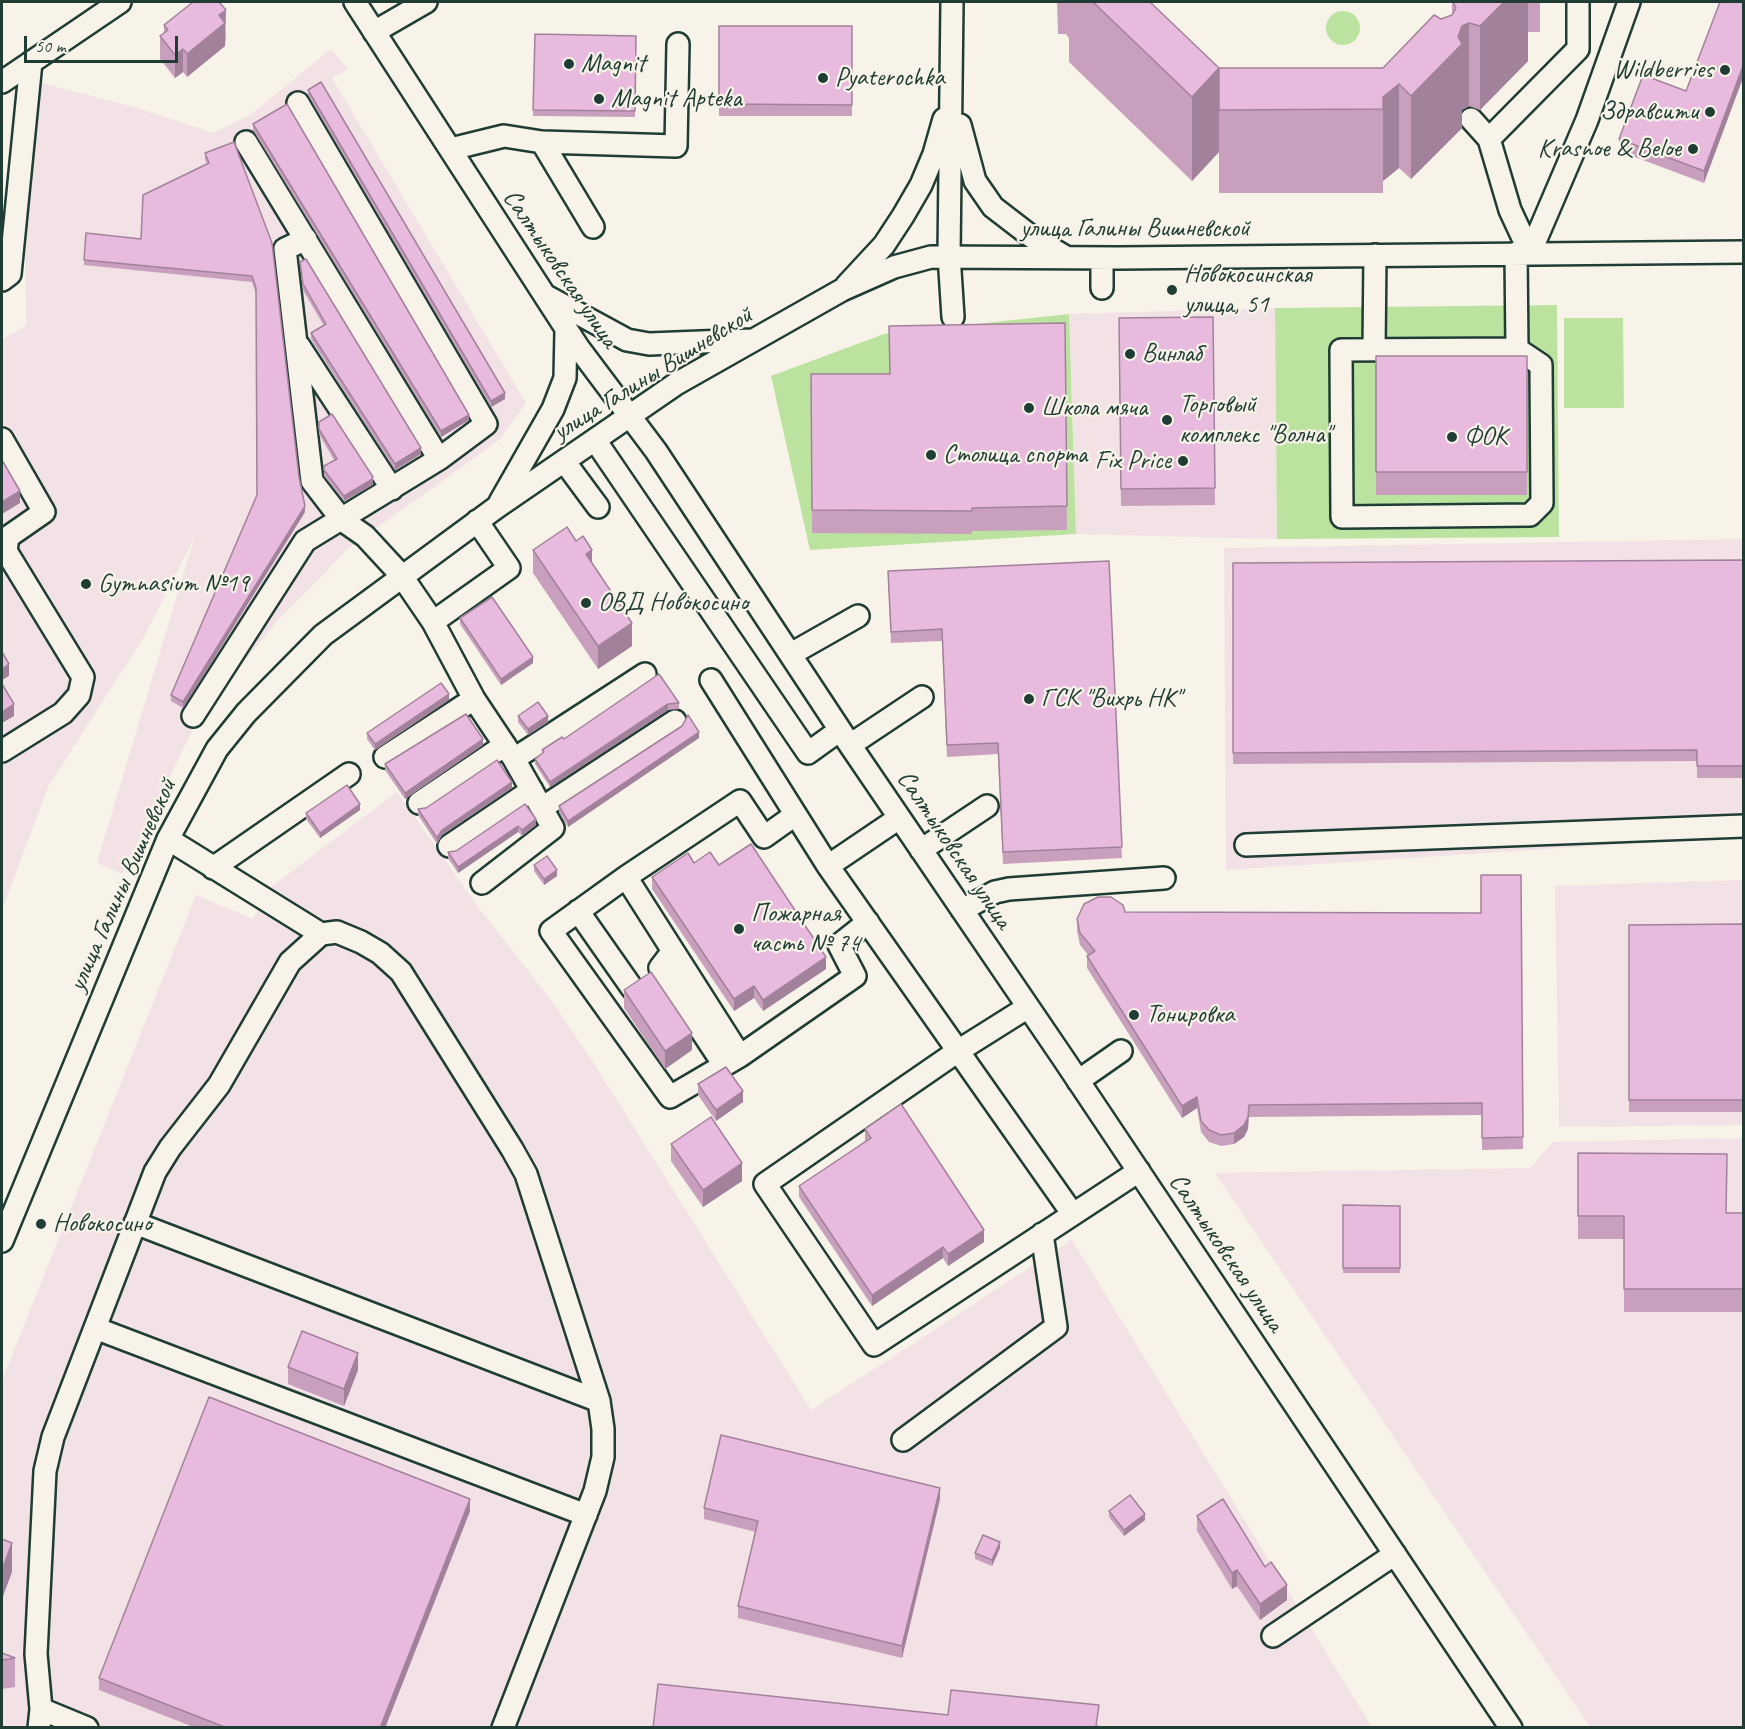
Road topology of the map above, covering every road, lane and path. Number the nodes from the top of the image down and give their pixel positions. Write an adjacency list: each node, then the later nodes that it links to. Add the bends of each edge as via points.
1 (120, 2): 9 (street)
2 (426, 2): 7 (street)
3 (952, 2): 11 (street)
4 (1578, 2): 14 (street, via 1578,49)
5 (1629, 2): 22 (street, via 1587,120)
6 (354, 4): 7 (street, Салтыковская улица)
7 (374, 32): 17 (street, Салтыковская улица)
8 (678, 44): 16 (street, via 676,146)
9 (31, 62): 10 (street); 18 (street)
10 (2, 82)
11 (953, 86): 23 (street); 25 (street, via 975,181 993,207 1011,222); 29 (street, via 921,184 884,245)
12 (298, 103): 40 (street, via 486,424)
13 (1471, 119): 14 (street)
14 (1489, 139): 22 (street)
15 (246, 142): 20 (street)
16 (542, 142): 17 (street, via 504,136); 19 (street)
17 (450, 149): 30 (street, Салтыковская улица)
18 (10, 218): 27 (street, via 10,274)
19 (593, 227)
20 (306, 239): 34 (street, via 285,249); 40 (street)
21 (1743, 252): 22 (street, улица Галины Вишневской)
22 (1523, 253): 24 (street, улица Галины Вишневской); 35 (street)
23 (949, 255): 25 (street, улица Галины Вишневской); 29 (street, улица Галины Вишневской, via 912,261); 31 (street)
24 (1375, 255): 26 (street, улица Галины Вишневской); 36 (street)
25 (1067, 257): 26 (street, улица Галины Вишневской)
26 (1101, 258): 28 (street)
27 (2, 280)
28 (1102, 288)
29 (842, 290): 33 (street, улица Галины Вишневской)
30 (543, 295): 32 (street, Салтыковская улица); 33 (street, via 606,330 638,342)
31 (953, 317)
32 (566, 330): 37 (street, Салтыковская улица); 43 (street, via 565,378 554,409)
33 (755, 340): 37 (street, улица Галины Вишневской, via 676,384)
34 (295, 341): 42 (street); 45 (street, via 312,481)
35 (1517, 349): 36 (street); 36 (street, via 1541,365 1542,503 1530,515 1342,517 1341,350)
36 (1374, 350)
37 (630, 416): 39 (street, улица Галины Вишневской); 50 (street, Салтыковская улица)
38 (2, 439): 58 (street, via 44,512 8,537 6,551 82,677 79,695 63,713)
39 (595, 440): 41 (street, улица Галины Вишневской); 57 (street, via 808,753)
40 (439, 459): 42 (street)
41 (564, 461): 43 (street, улица Галины Вишневской); 44 (street)
42 (392, 489): 45 (street)
43 (497, 507): 46 (street, улица Галины Вишневской)
44 (598, 507)
45 (342, 520): 47 (street, via 365,536); 55 (street, via 305,541)
46 (477, 521): 47 (street, улица Галины Вишневской); 49 (street, via 509,568)
47 (402, 575): 49 (street); 68 (street, улица Галины Вишневской, via 323,635 246,713 217,749)
48 (858, 616): 50 (street)
49 (433, 622): 54 (street)
50 (791, 654): 57 (street, Салтыковская улица)
51 (645, 674): 59 (street)
52 (711, 680): 65 (street)
53 (922, 697): 57 (street)
54 (474, 699): 59 (street); 60 (street)
55 (193, 716)
56 (675, 721): 62 (street)
57 (845, 738): 66 (street, Салтыковская улица)
58 (2, 751)
59 (510, 752): 62 (street); 63 (street)
60 (386, 757)
61 (349, 774): 73 (street)
62 (537, 799): 70 (street); 76 (street, via 553,828)
63 (419, 803)
64 (987, 806): 71 (street)
65 (795, 815): 72 (street); 74 (street, via 764,837 740,801)
66 (899, 818): 71 (street, Салтыковская улица); 72 (street)
67 (1743, 826): 69 (street)
68 (168, 839): 73 (street); 91 (street, улица Галины Вишневской)
69 (1245, 845)
70 (449, 846)
71 (921, 850): 77 (street, Салтыковская улица)
72 (828, 866): 79 (street)
73 (213, 867): 80 (street)
74 (626, 877): 78 (street); 85 (street, via 673,951 660,968)
75 (1164, 878): 77 (street, via 1009,889)
76 (482, 883)
77 (962, 910): 82 (street, Салтыковская улица)
78 (578, 911): 81 (street); 85 (street, via 551,931 669,1097)
79 (868, 922): 83 (street); 85 (street, via 839,945 855,976)
80 (321, 934): 89 (street, via 280,976 219,1085 155,1172); 93 (street, via 337,933 361,942 401,972 512,1149 526,1174)
81 (632, 988)
82 (1028, 1007): 83 (street); 86 (street, Салтыковская улица)
83 (958, 1051): 88 (street); 90 (street, via 765,1184 874,1345)
84 (1121, 1051): 86 (street)
85 (732, 1060)
86 (1078, 1081): 87 (street, Салтыковская улица)
87 (1139, 1171): 88 (street); 96 (street, Салтыковская улица)
88 (1072, 1213): 90 (street)
89 (135, 1224): 92 (street); 93 (street)
90 (1042, 1234): 94 (street, via 1056,1327)
91 (2, 1241)
92 (95, 1328): 95 (street); 98 (street, via 53,1437 45,1471 36,1654)
93 (598, 1401): 95 (street, via 603,1457)
94 (903, 1440)
95 (586, 1515): 100 (street)
96 (1395, 1554): 97 (street); 101 (street, Салтыковская улица)
97 (1273, 1636)
98 (40, 1718): 99 (street)
99 (87, 1728)
100 (503, 1728)
101 (1511, 1728)

